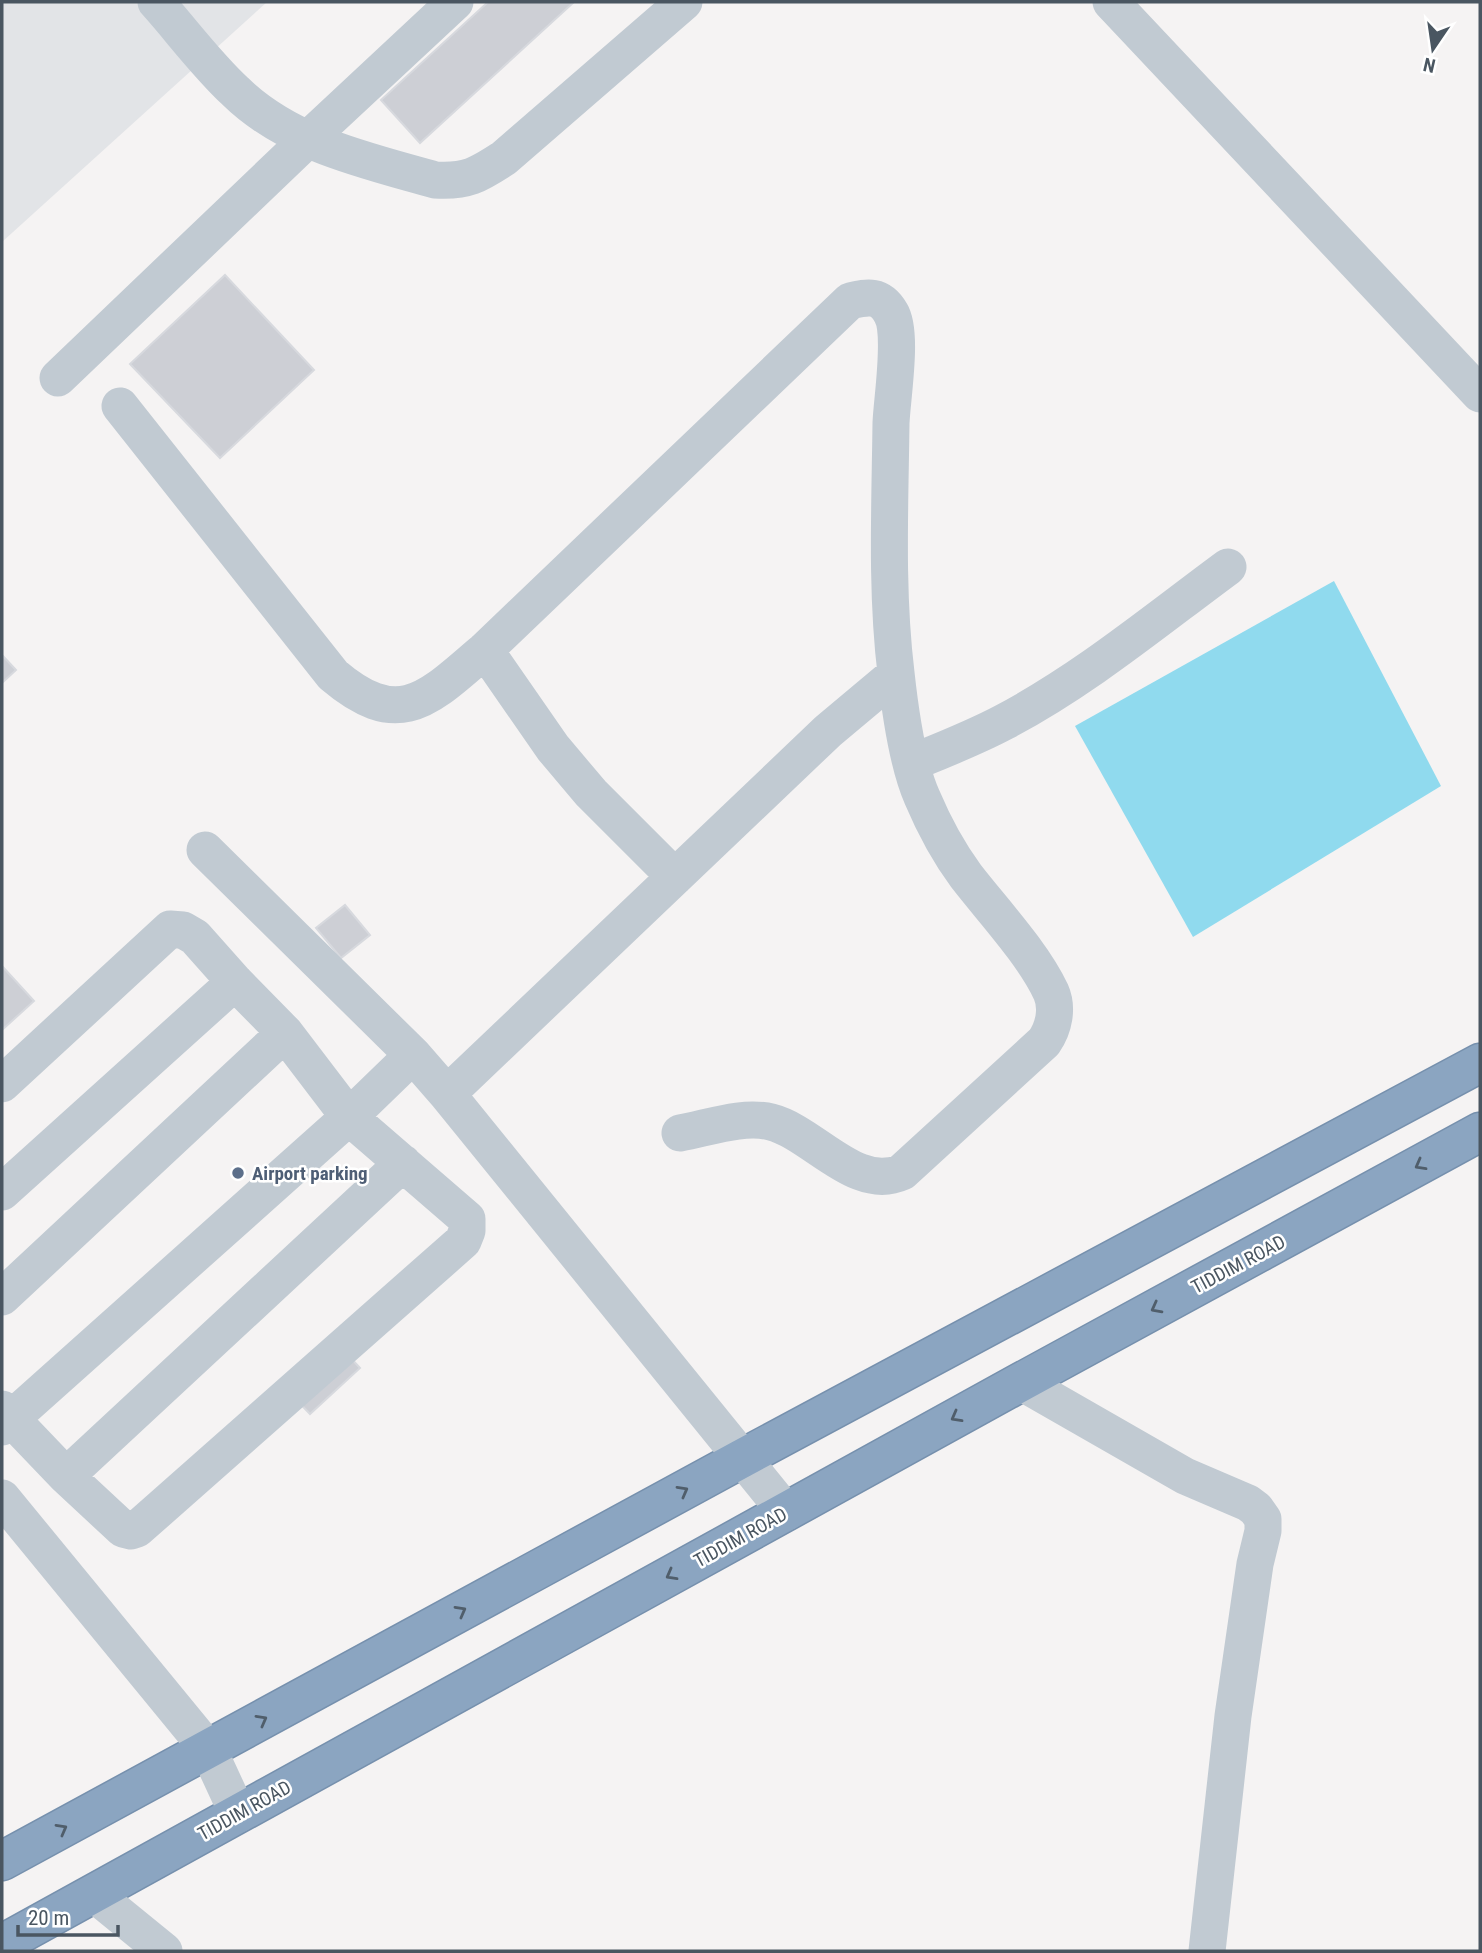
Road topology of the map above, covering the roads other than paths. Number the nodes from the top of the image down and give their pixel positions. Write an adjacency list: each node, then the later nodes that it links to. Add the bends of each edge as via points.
1 (156, 2): 5 (street, via 235,92)
2 (455, 2): 5 (street)
3 (684, 2): 5 (street, via 504,158 474,177 435,180)
4 (1111, 2): 7 (street)
5 (307, 140): 6 (street)
6 (58, 379)
7 (1480, 394)
8 (120, 406): 10 (street, via 333,675 353,692 391,705 416,701 438,690)
9 (1228, 567): 12 (street, via 1051,694 972,738)
10 (485, 650): 11 (street, via 850,301 871,296 891,313 896,331 890,571); 14 (street, via 553,748)
11 (896, 674): 12 (street); 14 (street, via 828,731)
12 (911, 762): 23 (street, via 923,799 964,873 1052,993 1051,1032 902,1172 891,1177 861,1172 774,1123 750,1120)
13 (205, 850): 17 (street)
14 (675, 877): 20 (street)
15 (235, 982): 16 (street); 19 (street, via 195,937 170,929); 25 (street)
16 (285, 1033): 21 (street); 26 (street)
17 (413, 1055): 20 (street); 21 (street)
18 (1480, 1063): 29 (highway)
19 (2, 1084)
20 (447, 1094): 29 (street)
21 (349, 1117): 24 (street); 28 (street)
22 (1480, 1132): 27 (highway, TIDDIM ROAD, one-way to 27)
23 (680, 1133)
24 (403, 1163): 30 (street); 30 (street, via 467,1219 463,1241 137,1529 122,1529)
25 (2, 1192)
26 (2, 1297)
27 (1021, 1382): 32 (highway, TIDDIM ROAD, one-way to 32); 39 (street, via 1185,1476 1248,1503 1263,1519 1233,1716)
28 (5, 1419): 30 (street)
29 (741, 1459): 32 (street); 33 (highway, one-way to 29)
30 (66, 1476)
31 (2, 1498): 33 (street)
32 (786, 1512): 34 (highway, TIDDIM ROAD, one-way to 34)
33 (208, 1749): 34 (street); 35 (highway, one-way to 33)
34 (238, 1814): 36 (highway, TIDDIM ROAD)
35 (2, 1861)
36 (94, 1894): 37 (highway, TIDDIM ROAD); 38 (street)
37 (2, 1944)
38 (164, 1951)
39 (1207, 1951)

